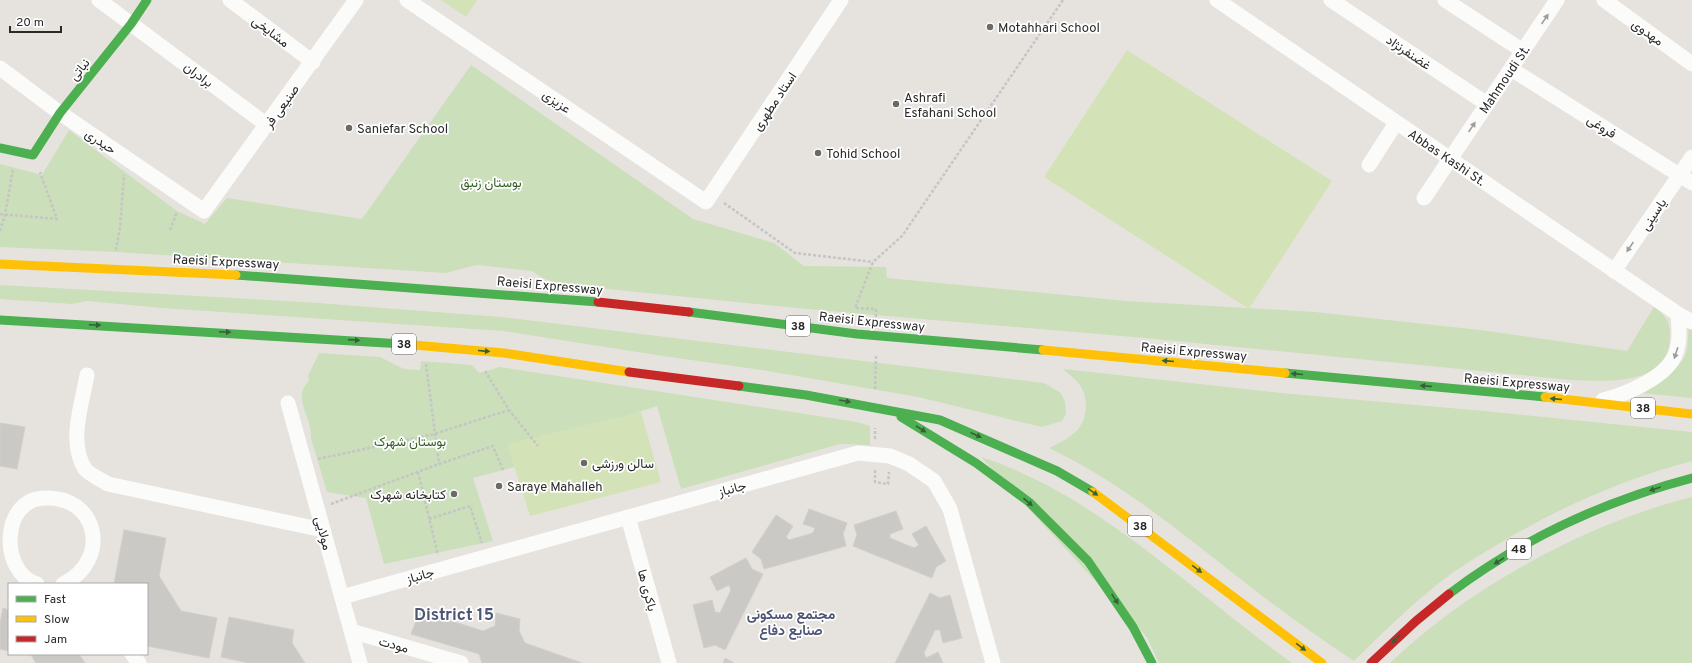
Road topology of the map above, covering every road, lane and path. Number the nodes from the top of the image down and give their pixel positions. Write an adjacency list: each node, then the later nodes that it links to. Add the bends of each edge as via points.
1 (99, 0): 13 (street, برادران)
2 (147, 0): 13 (main road, نباتی)
3 (230, 0): 15 (street, مشایخی)
4 (356, 0): 15 (street, صنیعی فر)
5 (407, 0): 33 (street, عزیزی)
6 (841, 0): 33 (street, استاد مطهری)
7 (1063, 0): 42 (path, via 902,236)
8 (1217, 0): 21 (street, Abbas Kashi St.)
9 (1331, 0): 19 (street, غضنفرنژاد)
10 (1445, 0): 14 (street)
11 (1557, 0): 14 (street, Mahmoudi St., one-way to 11)
12 (1604, 0): 16 (street, مهدوی)
13 (131, 24): 20 (main road, نباتی); 22 (street, برادران)
14 (1522, 51): 18 (street, Mahmoudi St.)
15 (313, 62): 22 (street, صنیعی فر)
16 (1692, 64)
17 (0, 68): 20 (street, حیدری)
18 (1511, 69): 19 (street, Mahmoudi St.); 32 (street, فروغی)
19 (1487, 104): 28 (street, Mahmoudi St., one-way to 19)
20 (60, 113): 26 (main road, نباتی); 36 (street, حیدری)
21 (1396, 122): 28 (street, Abbas Kashi St.); 29 (street)
22 (267, 125): 36 (street, صنیعی فر)
23 (0, 142): 25 (main road)
24 (0, 148): 25 (main road)
25 (17, 151): 26 (main road)
26 (33, 155): 38 (path, via 57,219)
27 (1692, 157): 32 (street, یاسینی)
28 (1450, 159): 34 (street, Mahmoudi St.); 44 (street, Abbas Kashi St.)
29 (1369, 165)
30 (13, 167): 38 (path)
31 (124, 173): 41 (path)
32 (1686, 179): 44 (street, یاسینی, one-way to 44)
33 (709, 198): 42 (path, via 795,252)
34 (1424, 198)
35 (177, 211): 39 (path)
36 (204, 211)
37 (0, 214): 38 (path)
38 (5, 215): 40 (path)
39 (170, 230)
40 (0, 231)
41 (116, 252)
42 (873, 262): 45 (path, via 855,308)
43 (0, 264): 54 (main road, Raeisi Expressway / 38, one-way to 43, via 1042,349 857,334 628,304 201,272)
44 (1614, 271): 46 (street, Abbas Kashi St.)
45 (876, 309)
46 (1678, 314): 48 (street, Abbas Kashi St.); 54 (street, one-way to 54, via 1680,332 1677,350 1668,366 1654,378 1620,396)
47 (0, 320): 49 (main road, 38)
48 (1692, 322)
49 (75, 324): 50 (street); 56 (main road, 38, one-way to 56, via 357,340 504,353 806,395)
50 (0, 329)
51 (426, 362): 59 (path)
52 (485, 371): 57 (path)
53 (87, 375): 71 (street, via 77,437 78,452 86,470 108,484)
54 (1595, 402): 58 (main road, Raeisi Expressway / 38)
55 (288, 403): 61 (street, مولايی)
56 (888, 409): 84 (main road, one-way to 84, via 976,463 1028,502 1088,561 1133,627); 85 (main road, 38, one-way to 85, via 940,420 1057,471 1091,490)
57 (509, 410): 59 (path); 60 (path)
58 (1692, 414)
59 (434, 434): 61 (path); 62 (path)
60 (538, 446)
61 (304, 462): 68 (street, مولايی)
62 (439, 464): 63 (path, via 493,446); 64 (path)
63 (503, 470)
64 (418, 472): 68 (path); 70 (path)
65 (1692, 478): 86 (main road, 48, one-way to 86, via 1592,511 1528,544 1454,590 1410,626)
66 (875, 482): 67 (path)
67 (888, 484)
68 (317, 509): 71 (street, مولايی)
69 (628, 517): 72 (street, جانباز); 82 (street, باکری ها); 83 (street, جانباز, via 858,453 890,456 909,464 934,481 950,510)
70 (429, 519): 72 (path, via 470,506); 73 (path)
71 (323, 530): 76 (street, مولايی)
72 (486, 556): 73 (street, جانباز)
73 (442, 569): 76 (street, جانباز)
74 (72, 582): 75 (street, via 86,567 92,554 94,539 90,524 82,511 70,502 42,498 28,502 17,511 9,522 5,536 5,551 10,564 19,575)
75 (31, 583)
76 (342, 597): 77 (street, مولايی)
77 (351, 631): 80 (street, مولايی); 81 (street, مودت)
78 (133, 655): 79 (street)
79 (139, 663)
80 (360, 663)
81 (461, 663)
82 (668, 663)
83 (993, 663)
84 (1152, 663)
85 (1322, 663)
86 (1371, 663)

